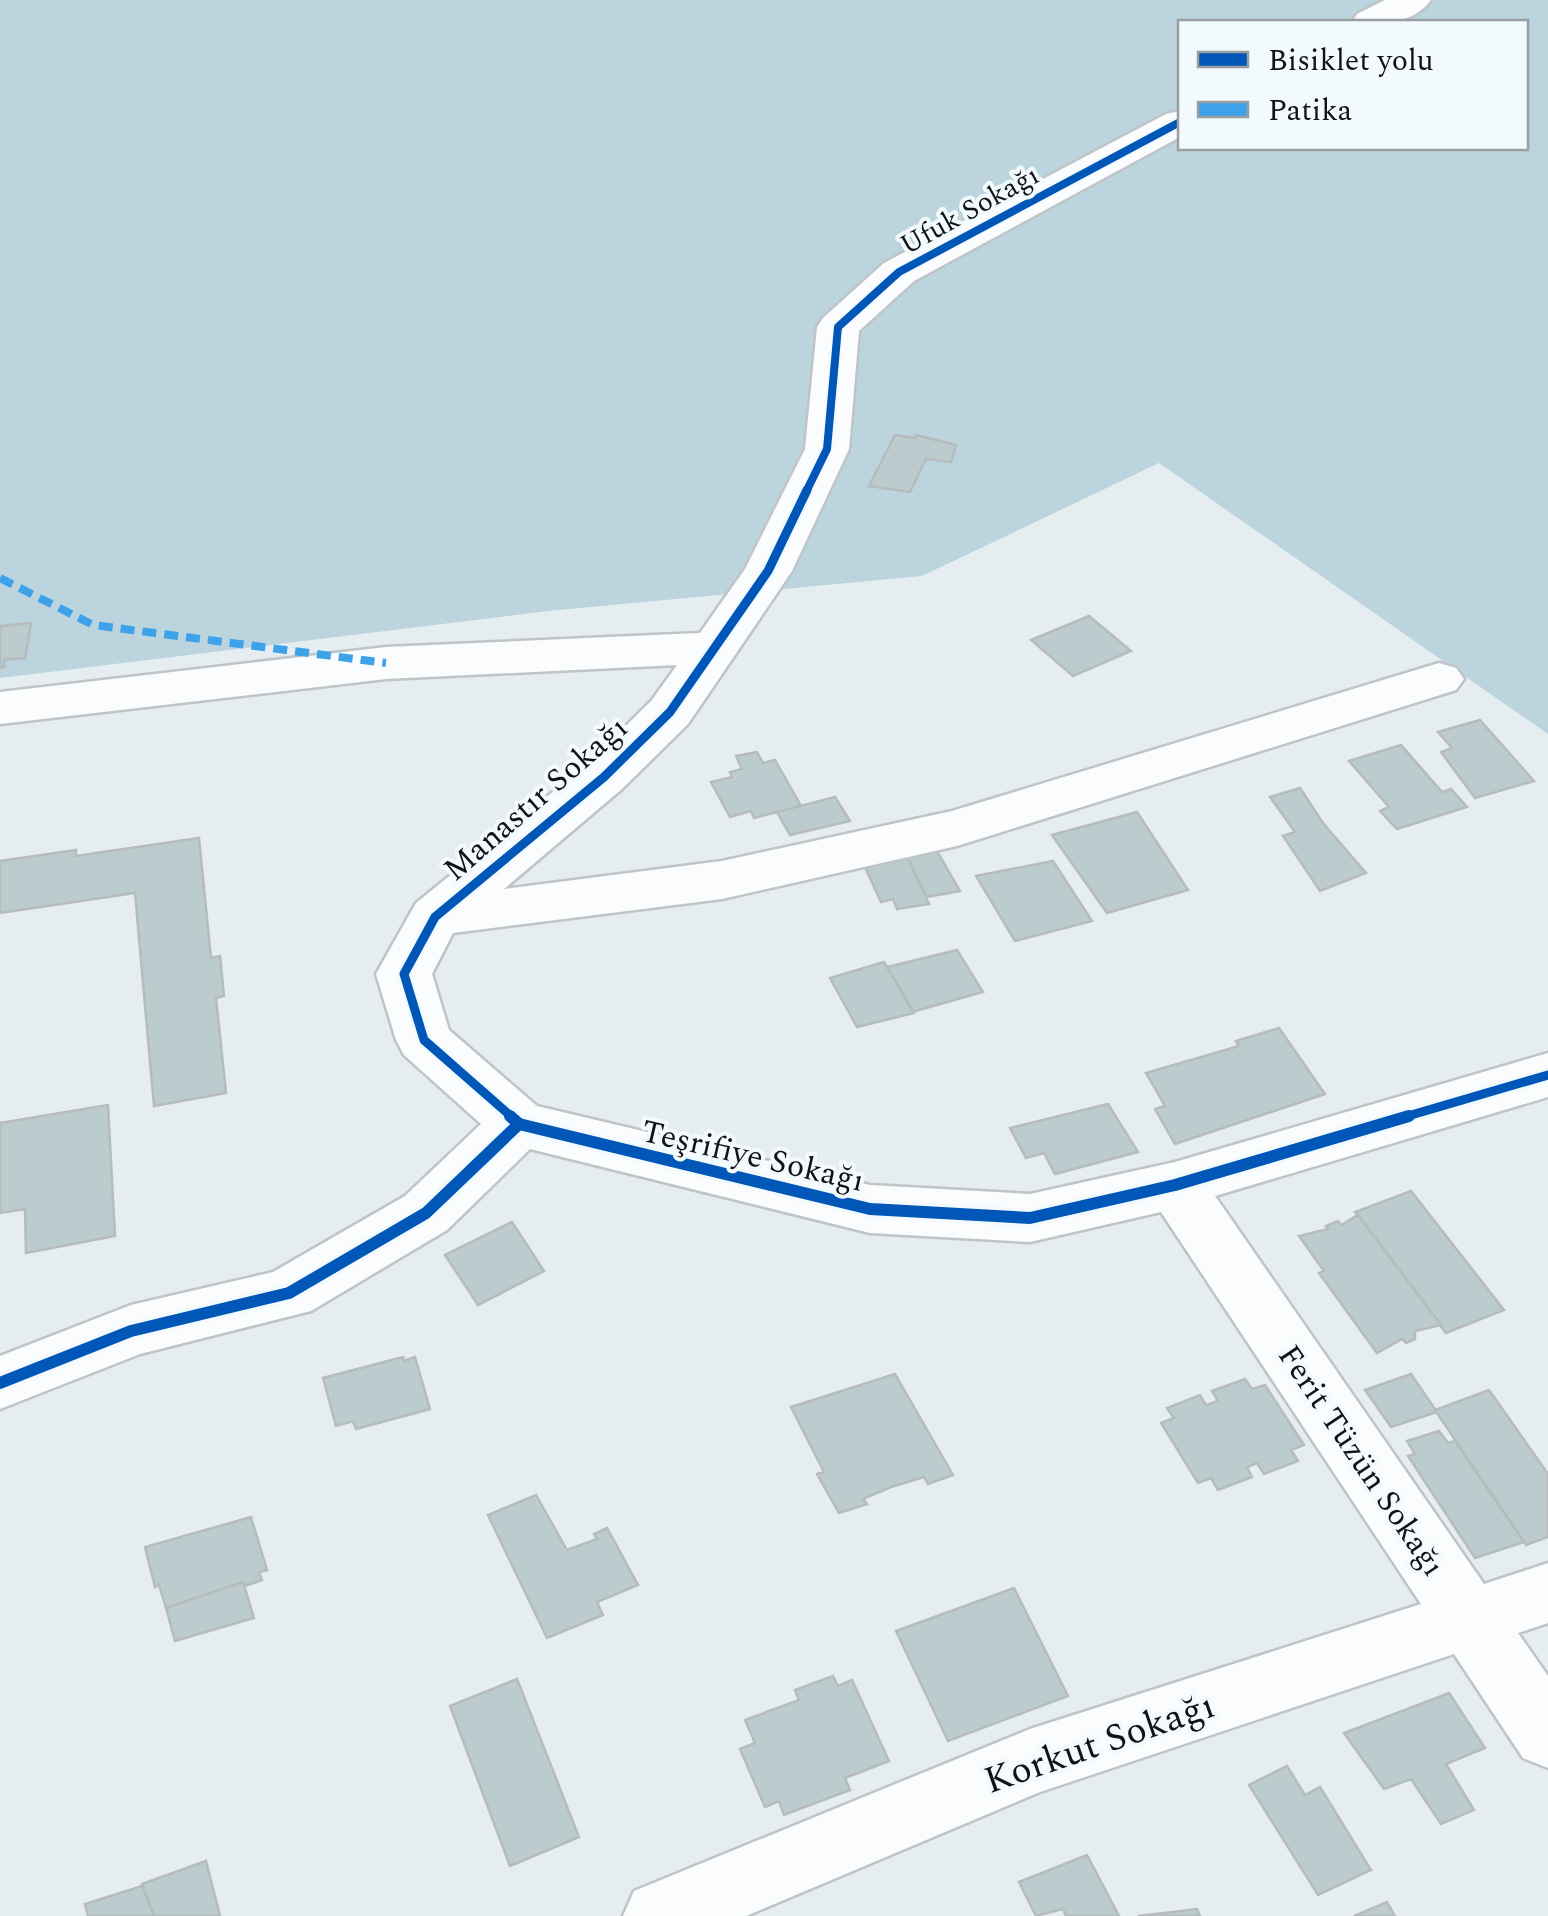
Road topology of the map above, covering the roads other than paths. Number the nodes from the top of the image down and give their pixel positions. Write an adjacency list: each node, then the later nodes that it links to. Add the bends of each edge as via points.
1 (1413, 0): 2 (street)
2 (1374, 20)
3 (1178, 123): 4 (street, Ufuk Sokağı, via 899,272 838,327 827,448 768,571)
4 (712, 648): 6 (street, via 386,663); 7 (street, Manastır Sokağı, via 670,712 630,751)
5 (1439, 679): 7 (street, via 957,828 722,880)
6 (0, 708)
7 (435, 917): 9 (street, Manastır Sokağı, via 404,974 424,1040)
8 (1548, 1074): 10 (street, Teşrifiye Sokağı)
9 (519, 1124): 10 (street, Teşrifiye Sokağı, via 870,1209 1030,1218); 11 (street, via 426,1213 289,1292 131,1331)
10 (1175, 1185): 13 (street, Ferit Tüzün Sokağı)
11 (0, 1383)
12 (1548, 1593): 13 (street, Korkut Sokağı)
13 (1469, 1618): 14 (street, Ferit Tüzün Sokağı); 15 (street, Korkut Sokağı, via 1030,1762)
14 (1548, 1735)
15 (660, 1916)

